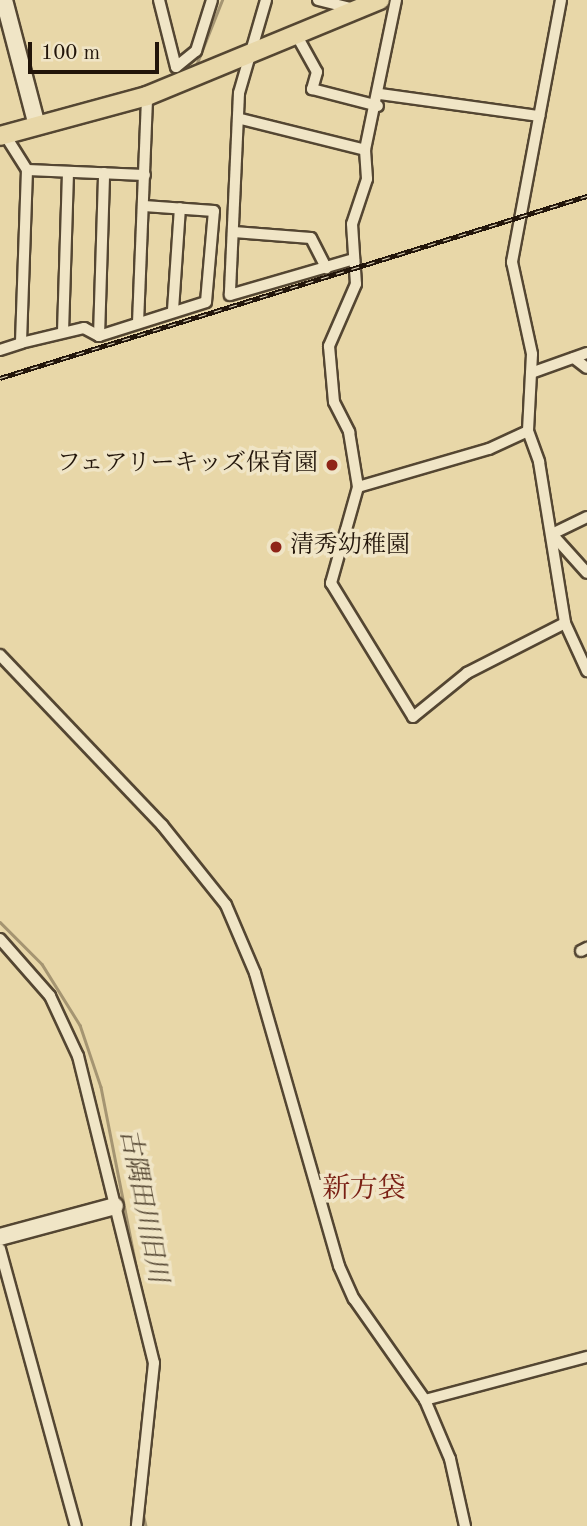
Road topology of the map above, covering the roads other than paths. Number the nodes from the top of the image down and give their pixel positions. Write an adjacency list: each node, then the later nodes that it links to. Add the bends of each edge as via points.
1 (4, 0): 16 (street)
2 (159, 0): 3 (street, via 176,67 196,51)
3 (212, 0)
4 (266, 0): 11 (street)
5 (318, 0): 9 (street)
6 (380, 0): 9 (main road)
7 (396, 0): 13 (street)
8 (561, 0): 14 (street)
9 (358, 10): 10 (main road)
10 (297, 36): 11 (main road); 13 (street, via 317,72 312,89)
11 (250, 56): 12 (main road); 15 (street, via 239,93)
12 (147, 96): 16 (main road); 22 (street)
13 (379, 100): 14 (street); 18 (street)
14 (539, 116): 37 (street, via 512,262 530,328)
15 (242, 119): 18 (street); 25 (street)
16 (37, 126): 17 (main road)
17 (2, 136): 19 (street)
18 (365, 150): 26 (street, via 367,179 352,224)
19 (27, 170): 20 (street); 32 (street)
20 (68, 172): 21 (street); 30 (street)
21 (104, 173): 22 (street); 31 (street)
22 (145, 175): 23 (street)
23 (144, 206): 24 (street); 29 (street)
24 (180, 208): 28 (street); 28 (street, via 214,211 210,295)
25 (234, 232): 27 (street, via 311,238); 27 (street, via 230,295)
26 (354, 259): 27 (street); 39 (street, via 356,284 329,346 334,402 349,432)
27 (326, 268)
28 (173, 310): 29 (street)
29 (138, 323): 31 (street)
30 (63, 332): 31 (street, via 84,328); 32 (street)
31 (99, 336)
32 (21, 343): 33 (street)
33 (1, 348)
34 (587, 353): 35 (street)
35 (574, 358): 36 (street); 37 (street)
36 (587, 368)
37 (531, 373): 38 (street)
38 (528, 431): 39 (street, via 489,449); 41 (street)
39 (358, 487): 43 (street, via 331,583 413,717 467,673)
40 (587, 517): 41 (street)
41 (552, 534): 42 (street); 43 (street)
42 (587, 573)
43 (565, 624): 45 (street)
44 (0, 655): 51 (street, via 170,834 226,905 255,973 340,1266 354,1299)
45 (587, 671)
46 (0, 939): 47 (street, via 37,979 67,1027)
47 (115, 1206): 48 (street); 53 (street, via 154,1363)
48 (0, 1237)
49 (0, 1249): 52 (street)
50 (587, 1357): 51 (street)
51 (425, 1400): 54 (street, via 450,1459)
52 (76, 1526)
53 (136, 1526)
54 (465, 1526)

